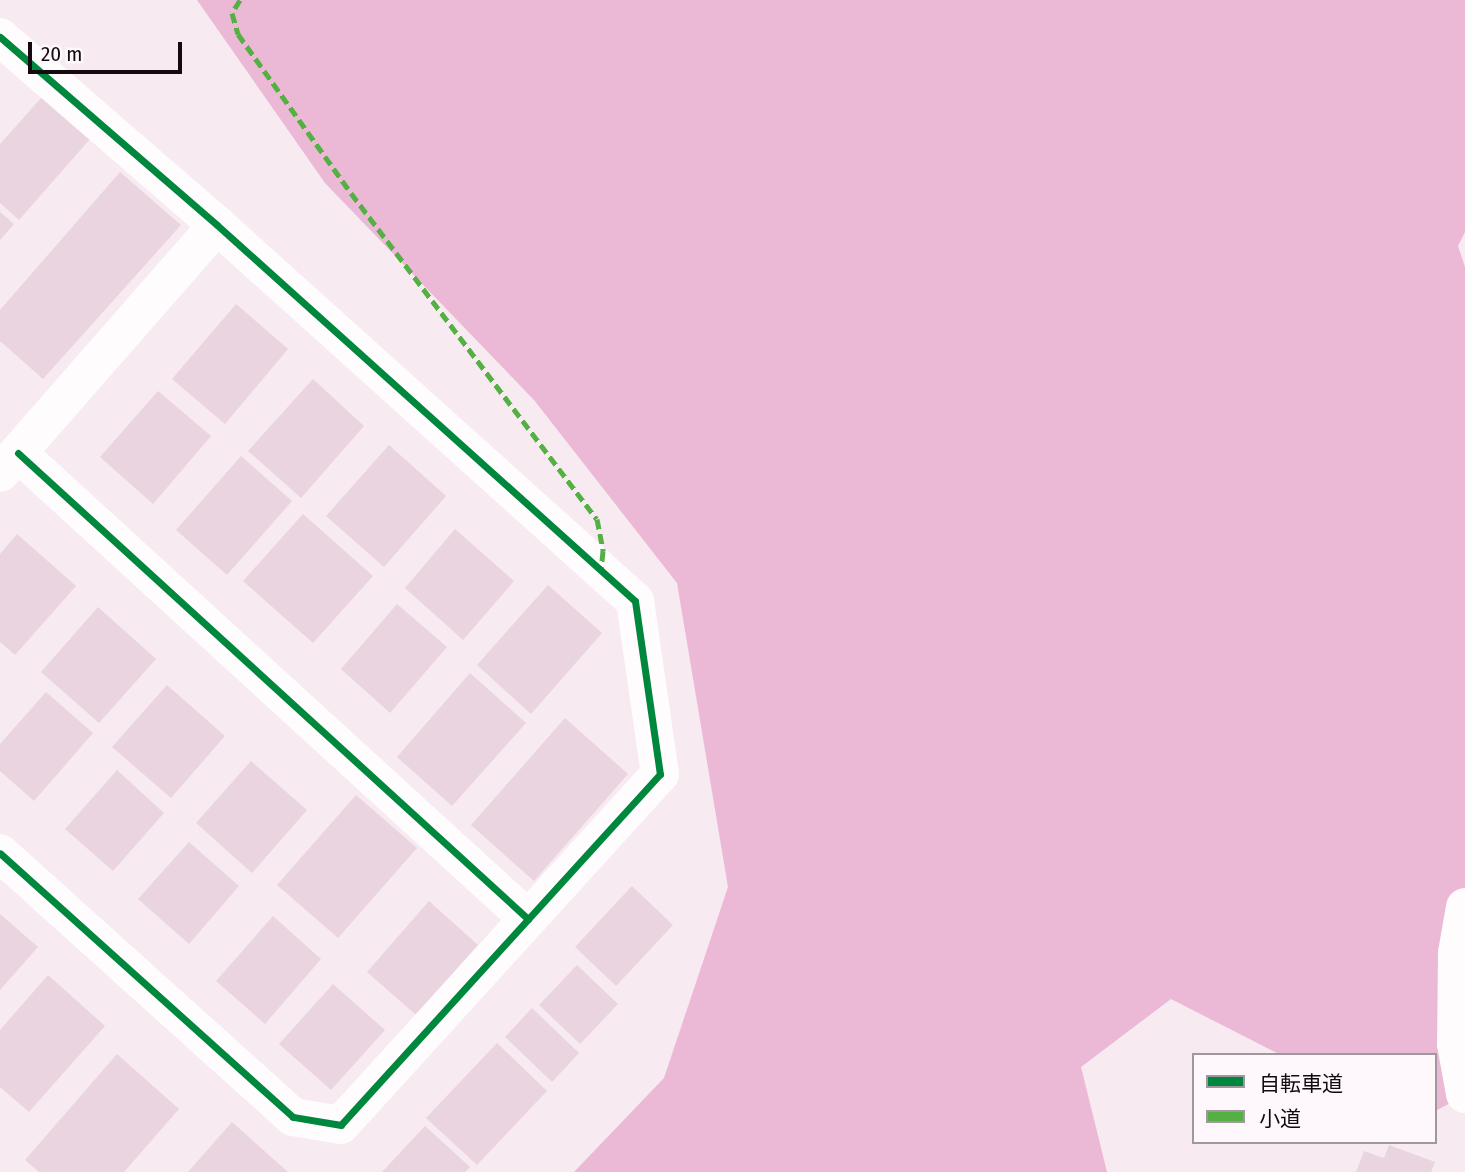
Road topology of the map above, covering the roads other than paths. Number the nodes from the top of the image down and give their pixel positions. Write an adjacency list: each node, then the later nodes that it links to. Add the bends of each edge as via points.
1 (0, 37): 2 (street)
2 (217, 225): 3 (street); 6 (street, via 635,601 660,774)
3 (9, 463): 6 (street)
4 (0, 853): 6 (street, via 293,1117 341,1125)
5 (1465, 907): 7 (street, via 1457,953 1456,1044)
6 (528, 919)
7 (1465, 1094)

